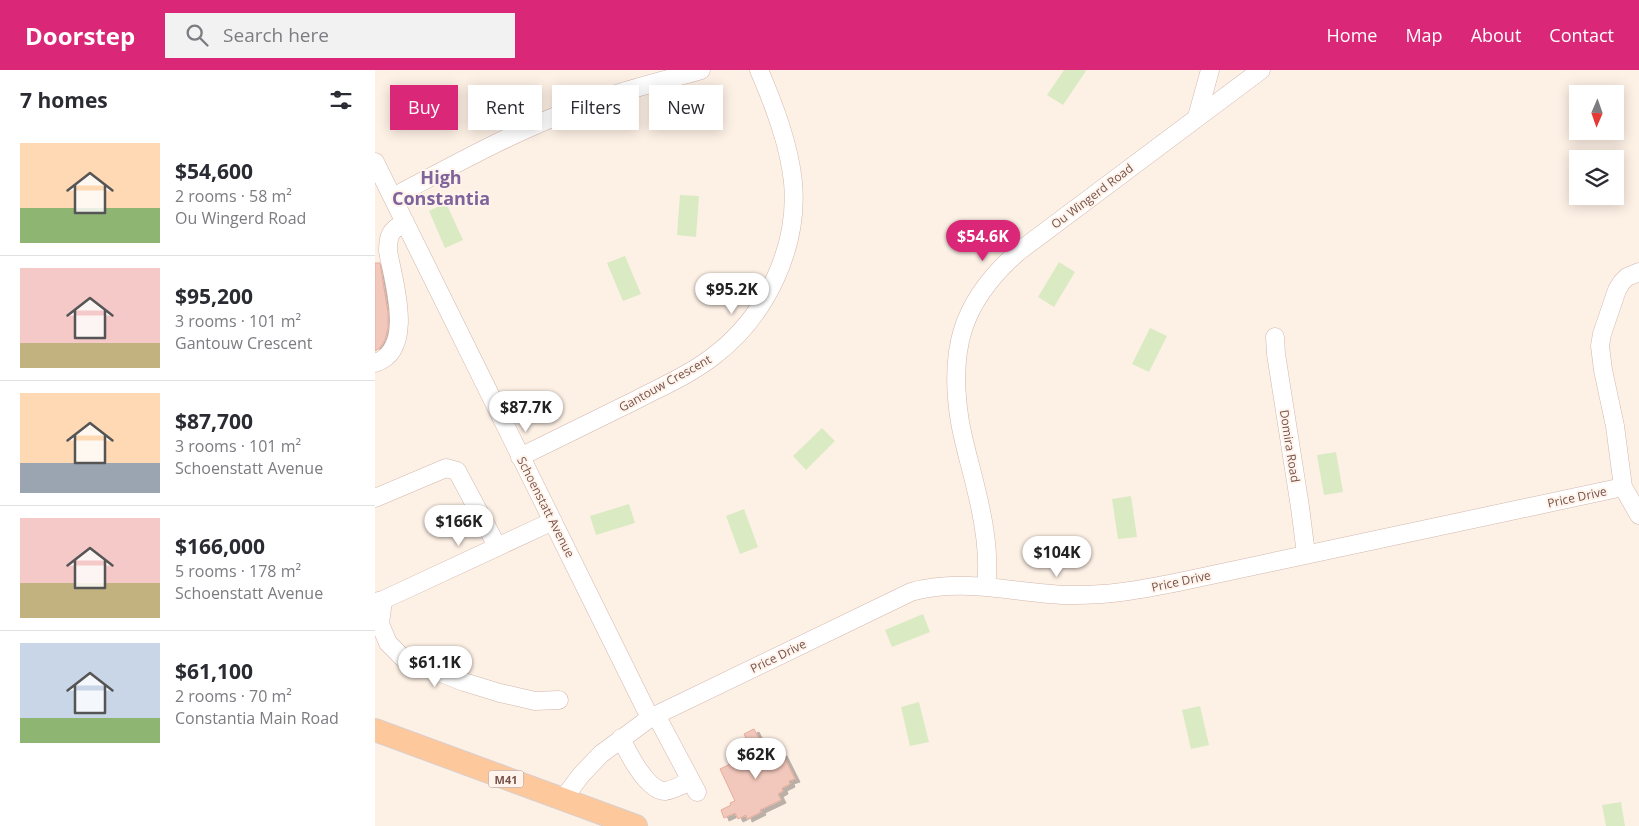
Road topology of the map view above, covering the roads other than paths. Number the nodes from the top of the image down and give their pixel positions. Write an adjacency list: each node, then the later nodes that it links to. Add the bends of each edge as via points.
1 (701, 70): 7 (street, via 575,108 475,154)
2 (759, 70): 13 (street, Gantouw Crescent, via 785,141 794,203 784,256 777,276 756,312 729,343 698,368)
3 (1210, 70): 5 (street)
4 (1261, 70): 5 (street, Ou Wingerd Road)
5 (1197, 117): 20 (street, Ou Wingerd Road, via 1018,252 991,278 969,312 959,339 956,389 960,423 982,512 988,572)
6 (375, 162): 7 (street, Schoenstatt Avenue)
7 (393, 197): 8 (street, Schoenstatt Avenue)
8 (405, 222): 9 (street); 13 (street, Schoenstatt Avenue)
9 (383, 235): 12 (street, via 388,241 399,331 391,353)
10 (1639, 272): 14 (street, Price Drive, via 1627,277 1617,290 1600,346)
11 (1275, 338): 19 (street, Domira Road)
12 (375, 363)
13 (520, 457): 17 (street, Schoenstatt Avenue)
14 (1623, 487): 16 (street); 19 (street, Price Drive)
15 (375, 498): 18 (street, via 446,468 457,471)
16 (1639, 515)
17 (553, 521): 18 (street); 23 (street, Schoenstatt Avenue)
18 (497, 546): 21 (street)
19 (1305, 554): 20 (street, Price Drive, via 1115,594 1064,595)
20 (986, 587): 23 (street, Price Drive, via 931,587 911,592)
21 (379, 601): 22 (street, via 380,624 388,644 403,658 500,693 535,701)
22 (559, 700)
23 (653, 716): 25 (street, Price Drive); 25 (street, Schoenstatt Avenue, via 694,786 666,791 657,789 631,758)
24 (375, 730): 26 (main road, M41)
25 (621, 738): 26 (street, Price Drive, via 581,775)
26 (563, 799): 27 (main road, M41)
27 (636, 826)

